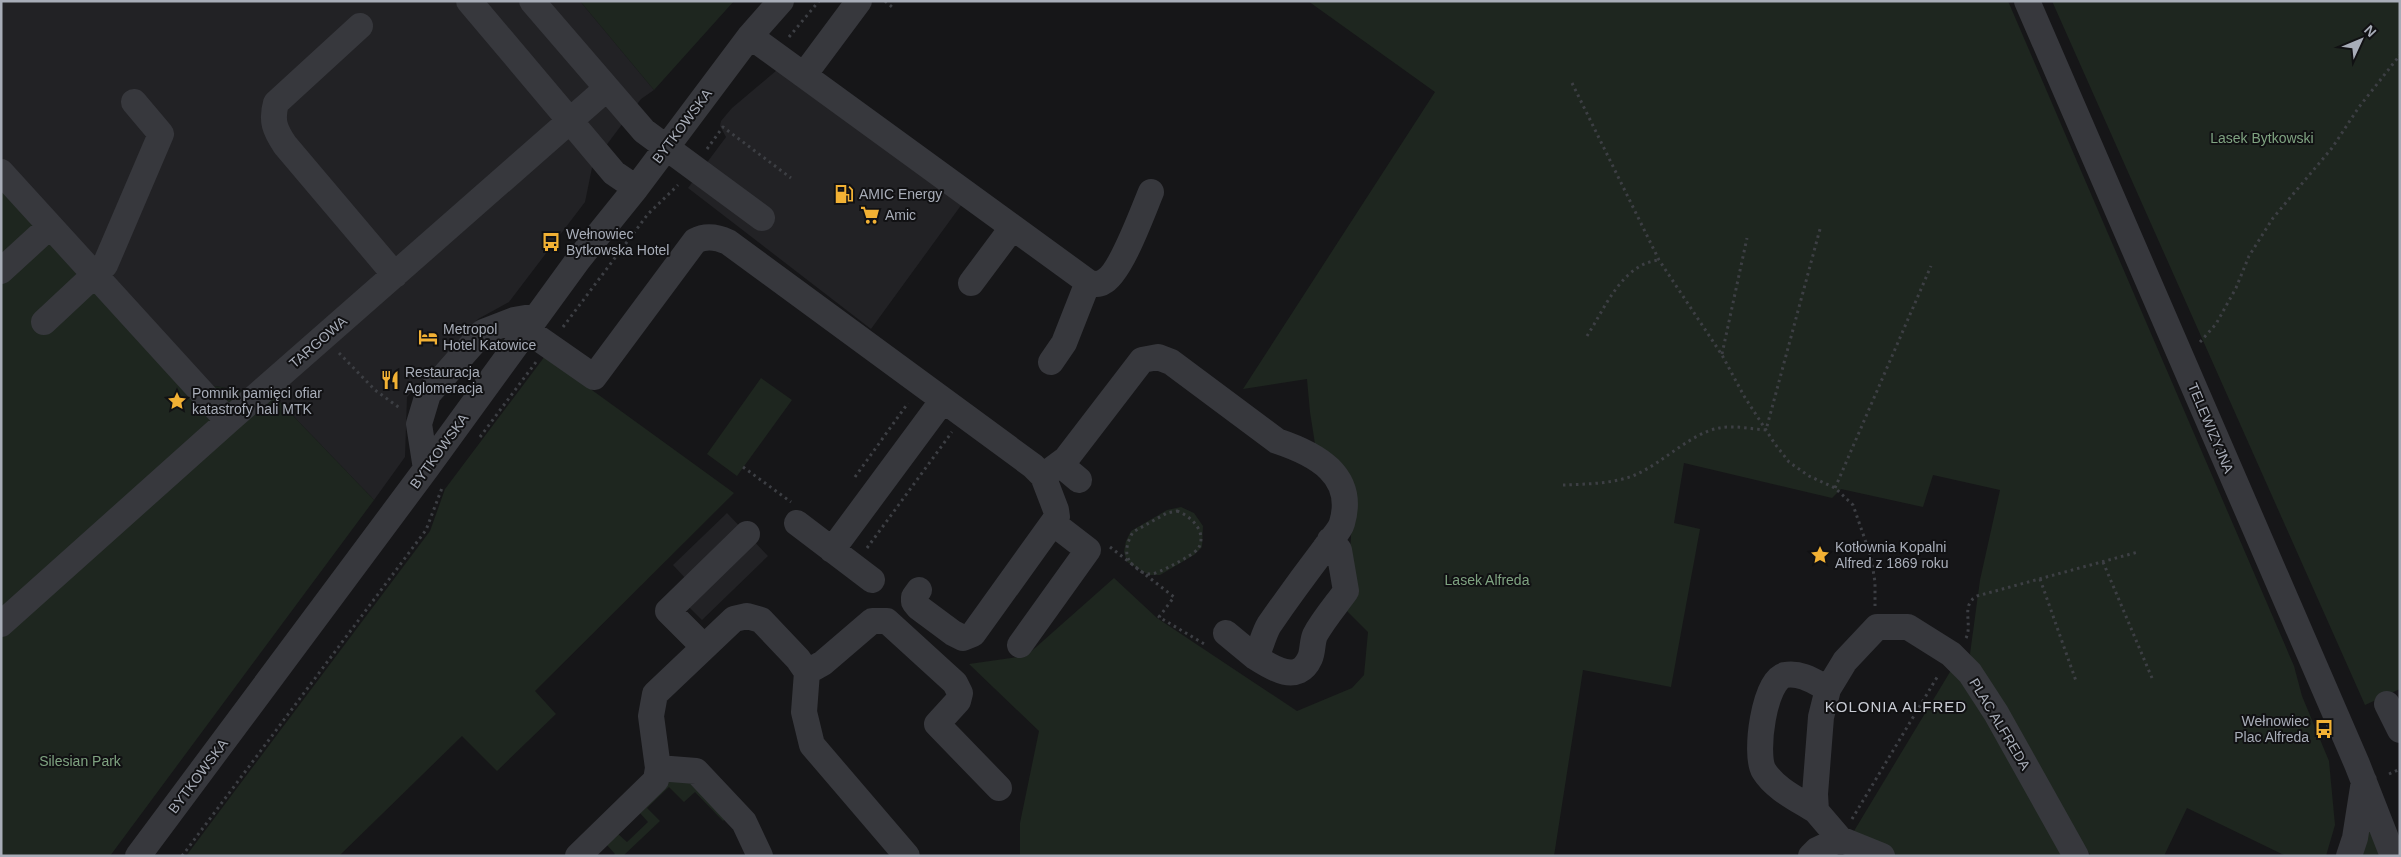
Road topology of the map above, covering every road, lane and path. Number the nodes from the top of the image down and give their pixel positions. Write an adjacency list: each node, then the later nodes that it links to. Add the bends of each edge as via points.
1 (469, 1): 17 (street)
2 (532, 1): 15 (street)
3 (782, 1): 10 (street, BYTKOWSKA)
4 (819, 1): 11 (path)
5 (859, 1): 13 (street)
6 (885, 1): 8 (path)
7 (2027, 1): 86 (street, TELEWIZYJNA)
8 (892, 6)
9 (360, 26): 33 (street, via 276,103 272,116 275,130 285,145)
10 (750, 36): 11 (street); 18 (street, BYTKOWSKA)
11 (776, 54): 13 (street)
12 (2400, 55): 40 (path, via 2332,148 2273,218 2249,256 2216,324)
13 (804, 75): 26 (street)
14 (1572, 84): 29 (path)
15 (606, 89): 17 (street, TARGOWA); 18 (street, via 644,131)
16 (134, 102): 32 (street, via 161,134 104,265)
17 (569, 122): 22 (street, via 614,173); 33 (street, TARGOWA)
18 (666, 148): 19 (street); 22 (street, BYTKOWSKA)
19 (694, 166): 21 (path, via 723,127); 24 (street); 41 (path, via 648,214)
20 (1, 172): 25 (street)
21 (791, 178)
22 (636, 188): 37 (street, BYTKOWSKA)
23 (1151, 192): 34 (street, via 1125,253 1111,276 1105,282)
24 (762, 218)
25 (50, 226): 31 (street); 32 (street)
26 (1012, 228): 34 (street); 35 (street)
27 (1820, 229): 48 (path)
28 (1747, 238): 42 (path)
29 (1660, 260): 38 (path, via 1646,262 1621,282); 42 (path)
30 (1931, 266): 56 (path)
31 (1, 271)
32 (95, 275): 36 (street); 47 (street)
33 (395, 275): 39 (street, TARGOWA)
34 (1088, 282): 43 (street, via 1064,344)
35 (971, 283)
36 (44, 322)
37 (532, 323): 41 (street); 53 (street, BYTKOWSKA); 53 (street, via 514,320 483,332 428,394 420,424)
38 (1586, 336)
39 (324, 337): 46 (path, via 376,390); 47 (street, TARGOWA)
40 (2196, 345)
41 (549, 346): 44 (street, via 594,377 695,241 711,237 728,242); 50 (path)
42 (1722, 355): 48 (path)
43 (1052, 362)
44 (922, 384): 45 (street); 54 (path)
45 (943, 400): 52 (street, via 1033,466); 62 (street)
46 (404, 411)
47 (228, 421): 70 (street, TARGOWA)
48 (1766, 430): 55 (path, via 1720,428 1696,438 1655,466 1633,476 1599,483); 56 (path, via 1790,462 1809,476)
49 (953, 431): 64 (path)
50 (477, 441)
51 (743, 467): 57 (path)
52 (1061, 473): 58 (street, via 1057,517); 60 (street, via 1142,360 1158,357 1170,362 1277,441 1297,448 1339,478 1344,491 1342,523)
53 (435, 478): 90 (street, BYTKOWSKA); 91 (path, via 426,530)
54 (849, 485)
55 (1563, 485)
56 (1835, 488): 71 (path, via 1854,505 1865,534 1875,582)
57 (798, 515): 62 (street)
58 (1053, 523): 69 (street, via 973,634 963,638 918,607 914,597); 73 (street, via 1088,550)
59 (747, 534): 74 (street, via 668,611)
60 (1330, 540): 76 (street, via 1269,625); 76 (street, via 1339,550 1346,591 1315,636 1306,665 1297,672 1284,673)
61 (1106, 545): 66 (path)
62 (832, 550): 68 (street)
63 (2138, 552): 65 (path)
64 (862, 556)
65 (2103, 562): 67 (path); 78 (path)
66 (1135, 567): 66 (path, via 1128,562 1126,552 1132,532 1167,513 1177,511 1192,518 1198,526 1198,549 1154,574); 72 (path, via 1174,597 1159,617)
67 (2040, 579): 75 (path, via 1971,600 1968,636); 79 (path)
68 (872, 580)
69 (919, 590)
70 (1, 624)
71 (1877, 627): 75 (street, PLAC ALFREDA, via 1908,627); 80 (street, via 1845,661)
72 (1217, 640): 76 (street)
73 (1020, 645)
74 (704, 647): 77 (street, via 734,619 747,616 762,620); 83 (street, via 655,694 651,716)
75 (1951, 654): 89 (path); 97 (street, PLAC ALFREDA, via 1970,673 1996,713)
76 (1255, 657)
77 (807, 672): 87 (street, via 823,663 872,621 888,621 955,683 960,693 958,701 937,724); 94 (street, via 804,712 812,745)
78 (2152, 678)
79 (2076, 682)
80 (1828, 690): 88 (street, via 1818,744); 88 (street, via 1797,674 1783,675 1769,693 1764,710 1760,756 1763,770 1781,788)
81 (2387, 704): 82 (street)
82 (2400, 730)
83 (658, 768): 92 (street, via 656,780); 93 (street, via 696,771 744,822)
84 (2400, 769): 85 (path)
85 (2389, 774)
86 (2364, 781): 98 (street); 99 (street, TELEWIZYJNA)
87 (999, 788)
88 (1816, 811): 89 (street)
89 (1840, 839): 95 (street, via 1817,850); 96 (street)
90 (138, 856)
91 (182, 856)
92 (578, 856)
93 (760, 856)
94 (907, 856)
95 (1812, 856)
96 (1882, 856)
97 (2076, 856)
98 (2349, 856)
99 (2393, 856)

